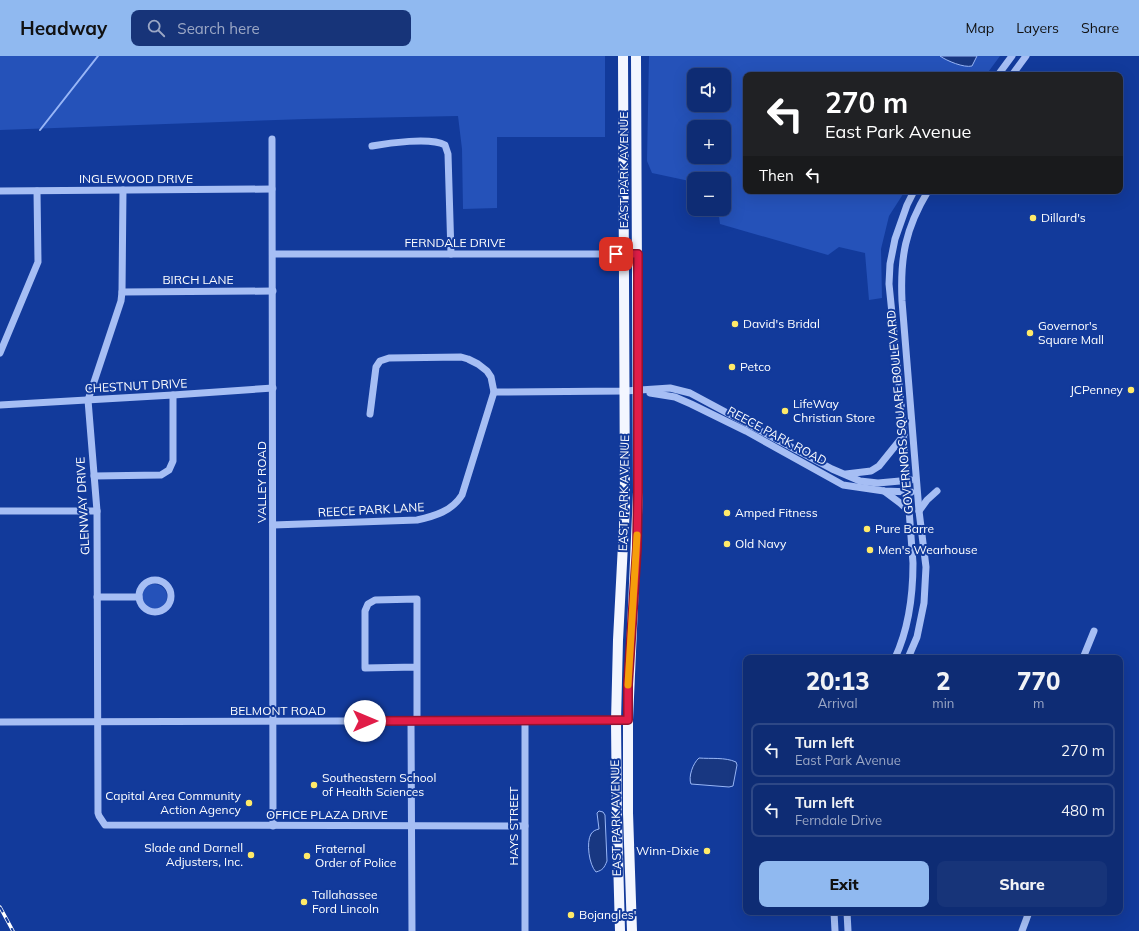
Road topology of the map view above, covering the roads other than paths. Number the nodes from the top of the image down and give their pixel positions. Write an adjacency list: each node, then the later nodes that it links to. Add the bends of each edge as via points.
1 (623, 56): 17 (main road, EAST PARK AVENUE)
2 (636, 56): 18 (main road, EAST PARK AVENUE)
3 (1012, 56): 5 (street)
4 (1026, 56): 6 (street)
5 (1000, 72)
6 (1014, 72)
7 (272, 139): 9 (street, VALLEY ROAD)
8 (372, 146): 16 (street, via 393,142 437,142 445,146 448,154)
9 (272, 189): 10 (street, INGLEWOOD DRIVE); 15 (street, VALLEY ROAD)
10 (123, 190): 12 (street, INGLEWOOD DRIVE); 20 (street, GLENWAY DRIVE)
11 (0, 191): 12 (street, INGLEWOOD DRIVE)
12 (37, 191): 23 (street, via 38,262)
13 (912, 194): 22 (street, GOVERNORS SQUARE BOULEVARD, via 895,239 890,264)
14 (926, 194): 21 (street, GOVERNORS SQUARE BOULEVARD, via 917,209 903,252)
15 (273, 254): 16 (street, FERNDALE DRIVE); 19 (street, VALLEY ROAD)
16 (452, 254): 17 (street, FERNDALE DRIVE)
17 (624, 254): 18 (street, FERNDALE DRIVE); 26 (main road, EAST PARK AVENUE)
18 (638, 254): 25 (main road, EAST PARK AVENUE)
19 (273, 291): 20 (street, BIRCH LANE); 24 (street, VALLEY ROAD)
20 (122, 292): 29 (street, GLENWAY DRIVE, via 121,302)
21 (902, 301): 22 (street); 36 (street, GOVERNORS SQUARE BOULEVARD)
22 (890, 302): 32 (street, GOVERNORS SQUARE BOULEVARD)
23 (0, 353)
24 (273, 388): 28 (street, CHESTNUT DRIVE); 45 (street, VALLEY ROAD)
25 (638, 390): 26 (street, REECE PARK ROAD); 33 (street, REECE PARK ROAD, via 670,388 690,393); 37 (street, REECE PARK ROAD, via 684,400 843,485); 55 (main road, EAST PARK AVENUE, via 637,548)
26 (626, 391): 27 (street); 58 (main road, EAST PARK AVENUE, via 625,506)
27 (494, 392): 31 (street, via 487,371 468,359 389,358 380,361 376,368); 45 (street, REECE PARK LANE, via 462,494 454,505 442,513 417,520)
28 (173, 396): 29 (street, CHESTNUT DRIVE); 34 (street, via 173,461 170,470 161,475)
29 (88, 400): 30 (street, CHESTNUT DRIVE); 34 (street, GLENWAY DRIVE)
30 (0, 405)
31 (370, 414)
32 (904, 436): 33 (street, via 879,466 871,471); 35 (street, GOVERNORS SQUARE BOULEVARD)
33 (843, 474): 35 (street, REECE PARK ROAD, via 868,482)
34 (94, 476): 42 (street, GLENWAY DRIVE)
35 (907, 480): 36 (street); 39 (street, GOVERNORS SQUARE BOULEVARD)
36 (917, 480): 40 (street, GOVERNORS SQUARE BOULEVARD)
37 (884, 491): 39 (street, REECE PARK ROAD); 43 (street)
38 (937, 491): 44 (street)
39 (908, 492): 40 (street); 43 (street, GOVERNORS SQUARE BOULEVARD)
40 (918, 492): 44 (street, GOVERNORS SQUARE BOULEVARD)
41 (0, 511): 42 (street)
42 (97, 511): 48 (street, GLENWAY DRIVE)
43 (908, 511): 46 (street, GOVERNORS SQUARE BOULEVARD)
44 (919, 511): 47 (street, GOVERNORS SQUARE BOULEVARD)
45 (273, 525): 61 (street, VALLEY ROAD)
46 (913, 580): 47 (street); 51 (street, GOVERNORS SQUARE BOULEVARD, via 909,616)
47 (926, 581): 52 (street, GOVERNORS SQUARE BOULEVARD, via 917,638)
48 (97, 597): 49 (street); 60 (street, GLENWAY DRIVE)
49 (139, 597): 49 (street, via 144,608 156,612 166,607 170,594 165,584 154,580 144,584)
50 (1094, 631): 53 (street)
51 (896, 655)
52 (909, 655)
53 (1084, 655)
54 (417, 667): 54 (street, via 417,598 375,600 368,604 365,611 365,668); 56 (street)
55 (628, 720): 58 (street, BELMONT ROAD); 72 (main road, EAST PARK AVENUE)
56 (414, 721): 57 (street, BELMONT ROAD); 61 (street, BELMONT ROAD); 64 (street)
57 (525, 721): 58 (street, BELMONT ROAD); 65 (street, HAYS STREET)
58 (616, 721): 71 (main road, EAST PARK AVENUE)
59 (0, 722): 60 (street, BELMONT ROAD)
60 (98, 722): 61 (street, BELMONT ROAD); 62 (street, GLENWAY DRIVE, via 98,813)
61 (273, 722): 63 (street, VALLEY ROAD)
62 (105, 825): 63 (street, OFFICE PLAZA DRIVE)
63 (273, 826): 64 (street, OFFICE PLAZA DRIVE)
64 (411, 826): 65 (street, OFFICE PLAZA DRIVE); 69 (street)
65 (525, 826): 70 (street, HAYS STREET)
66 (834, 915): 73 (street)
67 (847, 915): 74 (street)
68 (1028, 915): 75 (street)
69 (412, 931)
70 (525, 931)
71 (620, 931)
72 (632, 931)
73 (835, 931)
74 (848, 931)
75 (1022, 931)

